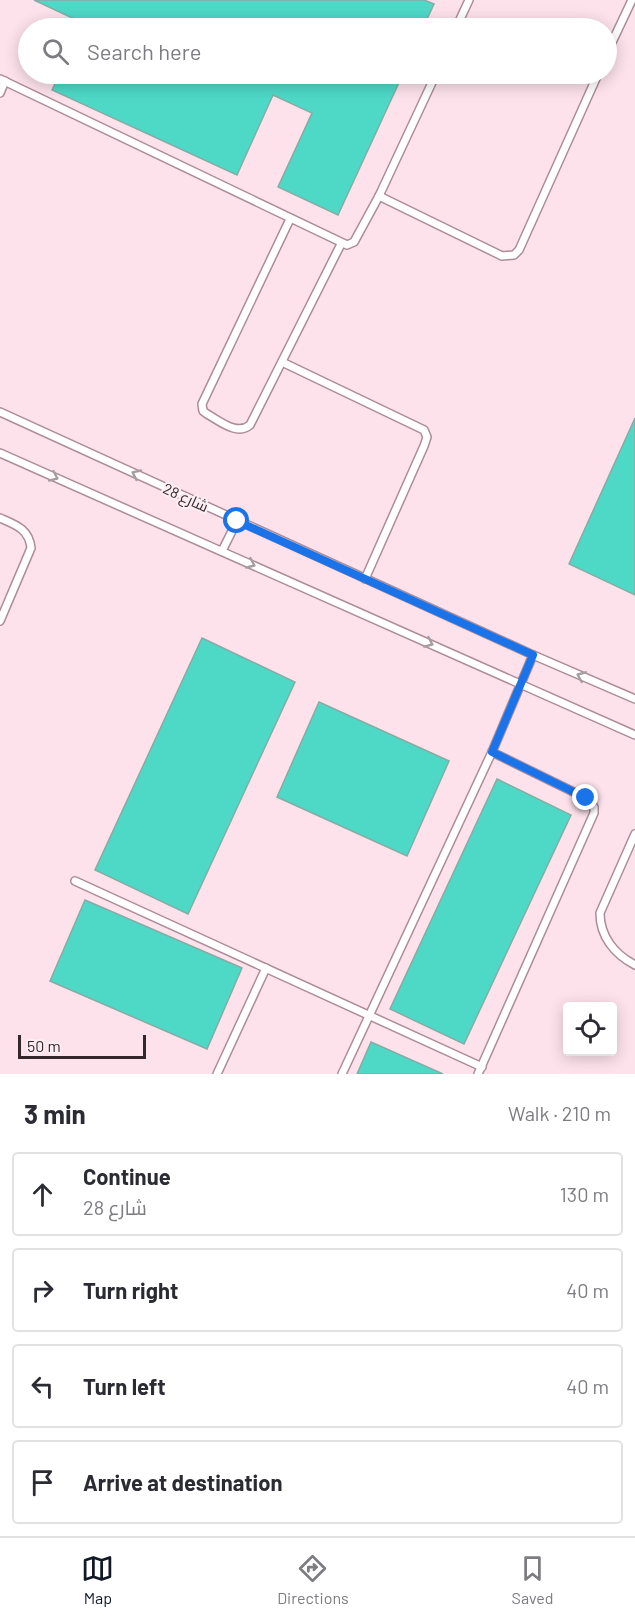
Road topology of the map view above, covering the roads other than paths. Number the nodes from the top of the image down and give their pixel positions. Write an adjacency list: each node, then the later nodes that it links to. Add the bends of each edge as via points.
1 (469, 0): 3 (lane)
2 (632, 0): 4 (lane)
3 (461, 18)
4 (617, 32)
5 (3, 80): 8 (lane); 10 (lane)
6 (431, 84): 9 (lane)
7 (594, 84): 9 (lane, via 514,255 502,256)
8 (0, 93)
9 (379, 196): 11 (lane, via 354,242)
10 (290, 219): 11 (lane); 12 (lane, via 202,404 203,411 244,430)
11 (341, 244): 12 (lane)
12 (282, 362): 18 (lane, via 424,430 424,446)
13 (0, 412): 16 (lane, شارع 28, one-way to 13)
14 (0, 453): 17 (lane, one-way to 17)
15 (0, 518): 19 (lane, via 25,531 31,548)
16 (237, 521): 17 (lane); 18 (lane, شارع 28)
17 (222, 551): 21 (lane, one-way to 21)
18 (365, 579): 20 (lane, شارع 28)
19 (0, 621)
20 (533, 655): 21 (lane); 22 (lane, شارع 28, one-way to 20)
21 (521, 684): 23 (lane); 24 (lane)
22 (635, 699)
23 (635, 735)
24 (492, 752): 29 (lane); 30 (lane, via 586,798 594,813)
25 (635, 834): 27 (lane, via 600,913 605,937 620,956)
26 (75, 881): 28 (lane)
27 (635, 964)
28 (266, 968): 29 (lane); 31 (lane)
29 (369, 1016): 30 (lane); 32 (lane)
30 (480, 1070)
31 (217, 1074)
32 (342, 1074)

